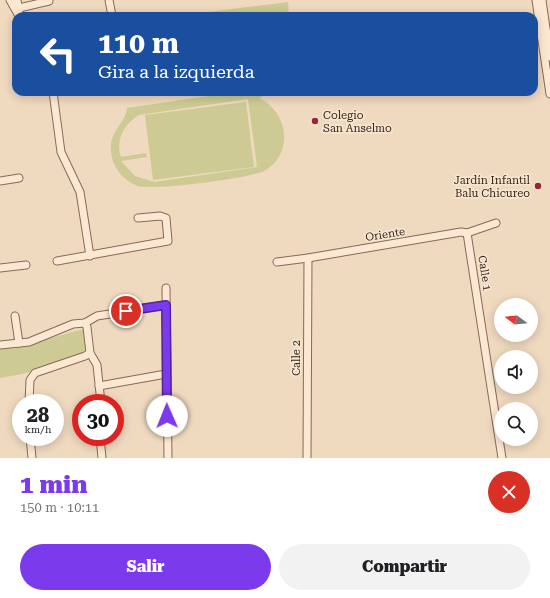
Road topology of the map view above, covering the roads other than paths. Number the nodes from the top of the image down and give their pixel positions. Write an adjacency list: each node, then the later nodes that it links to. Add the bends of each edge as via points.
1 (10, 0): 8 (street)
2 (17, 0): 7 (street)
3 (49, 0): 7 (street)
4 (109, 0): 10 (street)
5 (536, 0): 11 (street)
6 (542, 0): 11 (street)
7 (19, 8): 9 (street)
8 (17, 12)
9 (19, 12)
10 (111, 12)
11 (547, 31): 12 (street); 13 (street)
12 (550, 57)
13 (549, 77): 14 (street)
14 (550, 94)
15 (54, 96): 21 (street, via 61,152 80,192)
16 (19, 178): 17 (street)
17 (0, 181)
18 (138, 218): 21 (street, via 166,218 168,241)
19 (496, 223): 20 (street, Oriente)
20 (467, 233): 22 (street, Oriente); 44 (street, Calle 1)
21 (90, 256): 23 (street)
22 (308, 258): 24 (street, Oriente); 43 (street, Calle 2)
23 (57, 261)
24 (277, 262)
25 (26, 265): 26 (street)
26 (0, 268)
27 (166, 288): 28 (street)
28 (166, 305): 30 (street, via 97,316); 34 (street)
29 (15, 316): 31 (street)
30 (85, 322): 31 (street); 33 (street)
31 (19, 343): 32 (street)
32 (0, 346)
33 (90, 353): 35 (street, via 96,365); 36 (street, via 35,373 30,380)
34 (166, 374): 35 (street); 42 (street)
35 (99, 386): 37 (street)
36 (29, 394)
37 (100, 394)
38 (31, 446): 40 (street)
39 (101, 446): 41 (street)
40 (32, 458)
41 (102, 458)
42 (168, 458)
43 (307, 458)
44 (502, 458)

